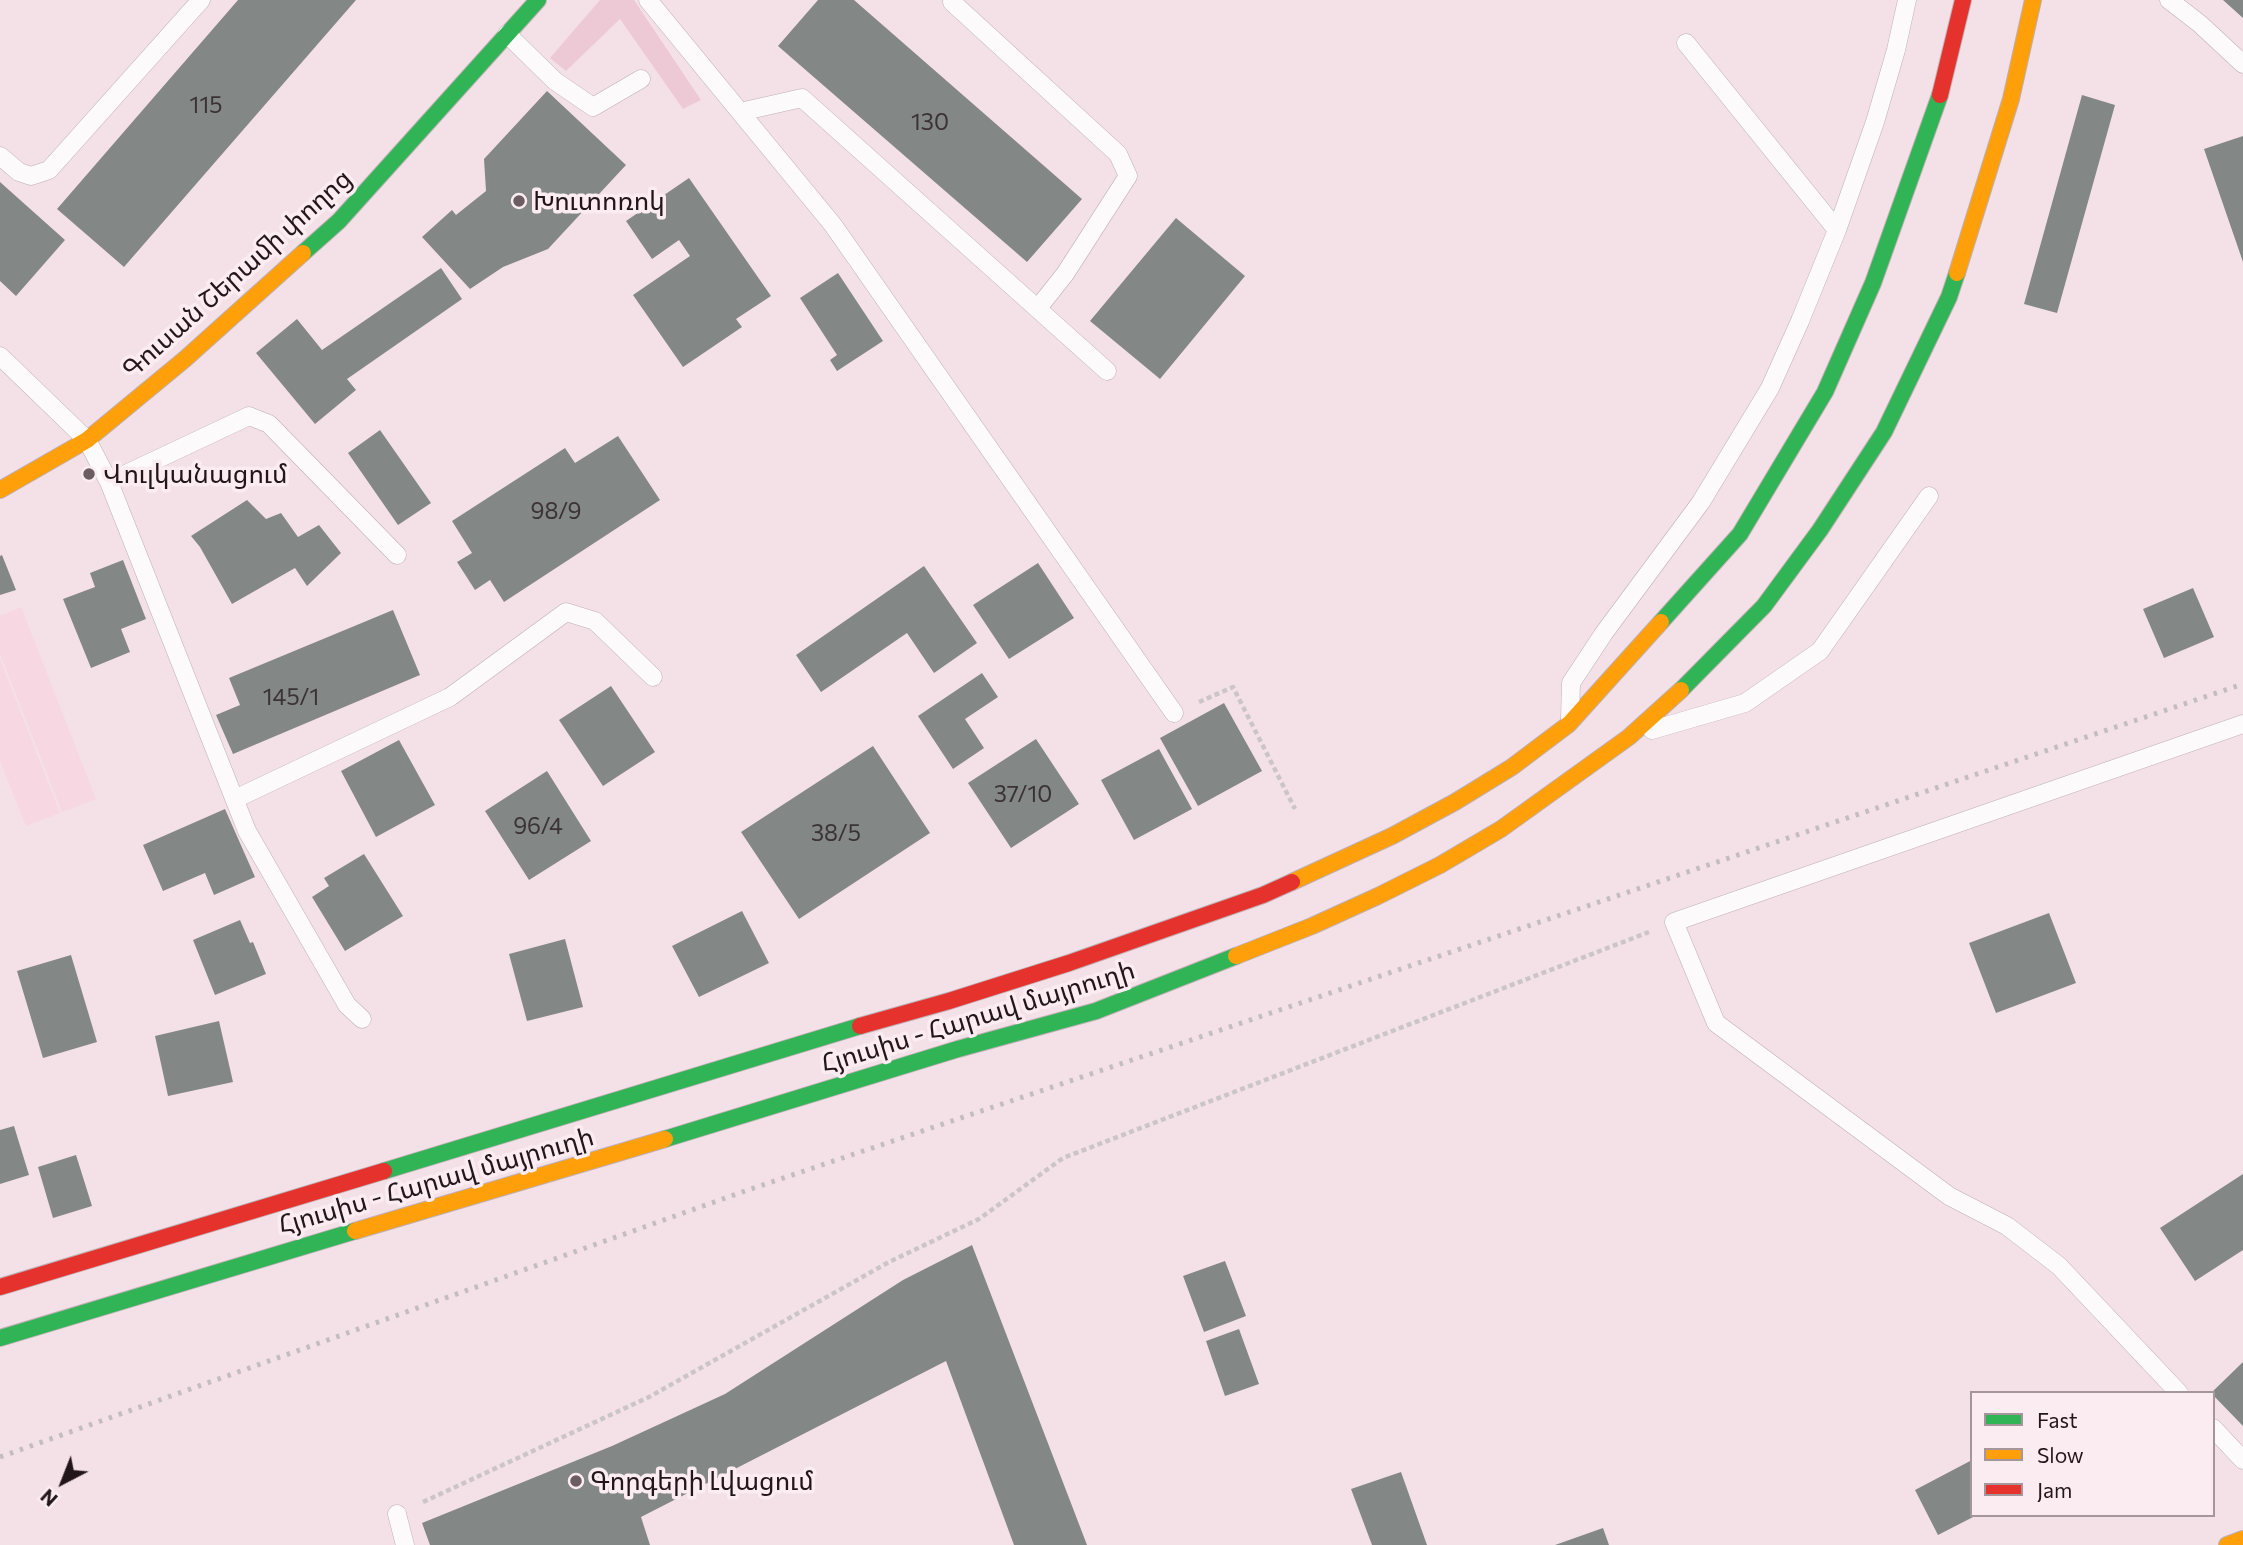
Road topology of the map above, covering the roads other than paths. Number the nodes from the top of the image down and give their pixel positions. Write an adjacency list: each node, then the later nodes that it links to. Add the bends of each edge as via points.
1 (201, 0): 14 (lane, via 49,170 31,176)
2 (538, 0): 9 (main road, Գուսան Շերամի փողոց)
3 (648, 0): 13 (lane)
4 (1907, 0): 15 (lane, via 1875,122)
5 (1963, 0): 26 (main road, Հյուսիս - Հարավ մայրուղի, via 1942,88 1873,283 1825,392 1740,534)
6 (2033, 0): 28 (main road, Հյուսիս - Հարավ մայրուղի, via 2011,99 1949,297 1884,432 1821,530 1764,606 1699,674)
7 (2169, 0): 11 (lane)
8 (952, 2): 16 (lane, via 1118,154 1128,176)
9 (507, 34): 12 (lane, via 555,81 593,107); 19 (main road, Գուսան Շերամի փողոց, via 339,221)
10 (1686, 43): 15 (lane)
11 (2243, 64)
12 (641, 79)
13 (740, 112): 16 (lane, via 803,98); 25 (lane, via 833,225)
14 (0, 156)
15 (1837, 230): 26 (lane, via 1770,388 1701,502 1571,683)
16 (1038, 308): 18 (lane)
17 (0, 356): 19 (lane)
18 (1107, 371)
19 (87, 440): 20 (lane); 21 (main road, Գուսան Շերամի փողոց)
20 (109, 482): 23 (lane, via 249,416 269,424); 29 (lane)
21 (0, 490)
22 (1929, 496): 28 (lane, via 1821,651 1745,703)
23 (397, 555)
24 (653, 677): 29 (lane, via 595,621 566,612 450,697)
25 (1174, 713)
26 (1569, 724): 31 (main road, Հյուսիս - Հարավ մայրուղի, via 1455,802 1338,861 1240,903 949,1001)
27 (2243, 724): 33 (lane, via 1674,922 1716,1023 1949,1196 2007,1226 2059,1266)
28 (1629, 737): 32 (main road, Հյուսիս - Հարավ մայրուղի, via 1501,829 1440,864 1312,926 1096,1011)
29 (235, 799): 30 (lane, via 247,831 347,1005)
30 (362, 1019)
31 (0, 1287)
32 (0, 1339)
33 (2177, 1391)
34 (2215, 1430): 35 (lane)
35 (2243, 1460)
36 (397, 1514): 38 (lane)
37 (2243, 1539): 39 (main road)
38 (405, 1545)
39 (2227, 1545)

